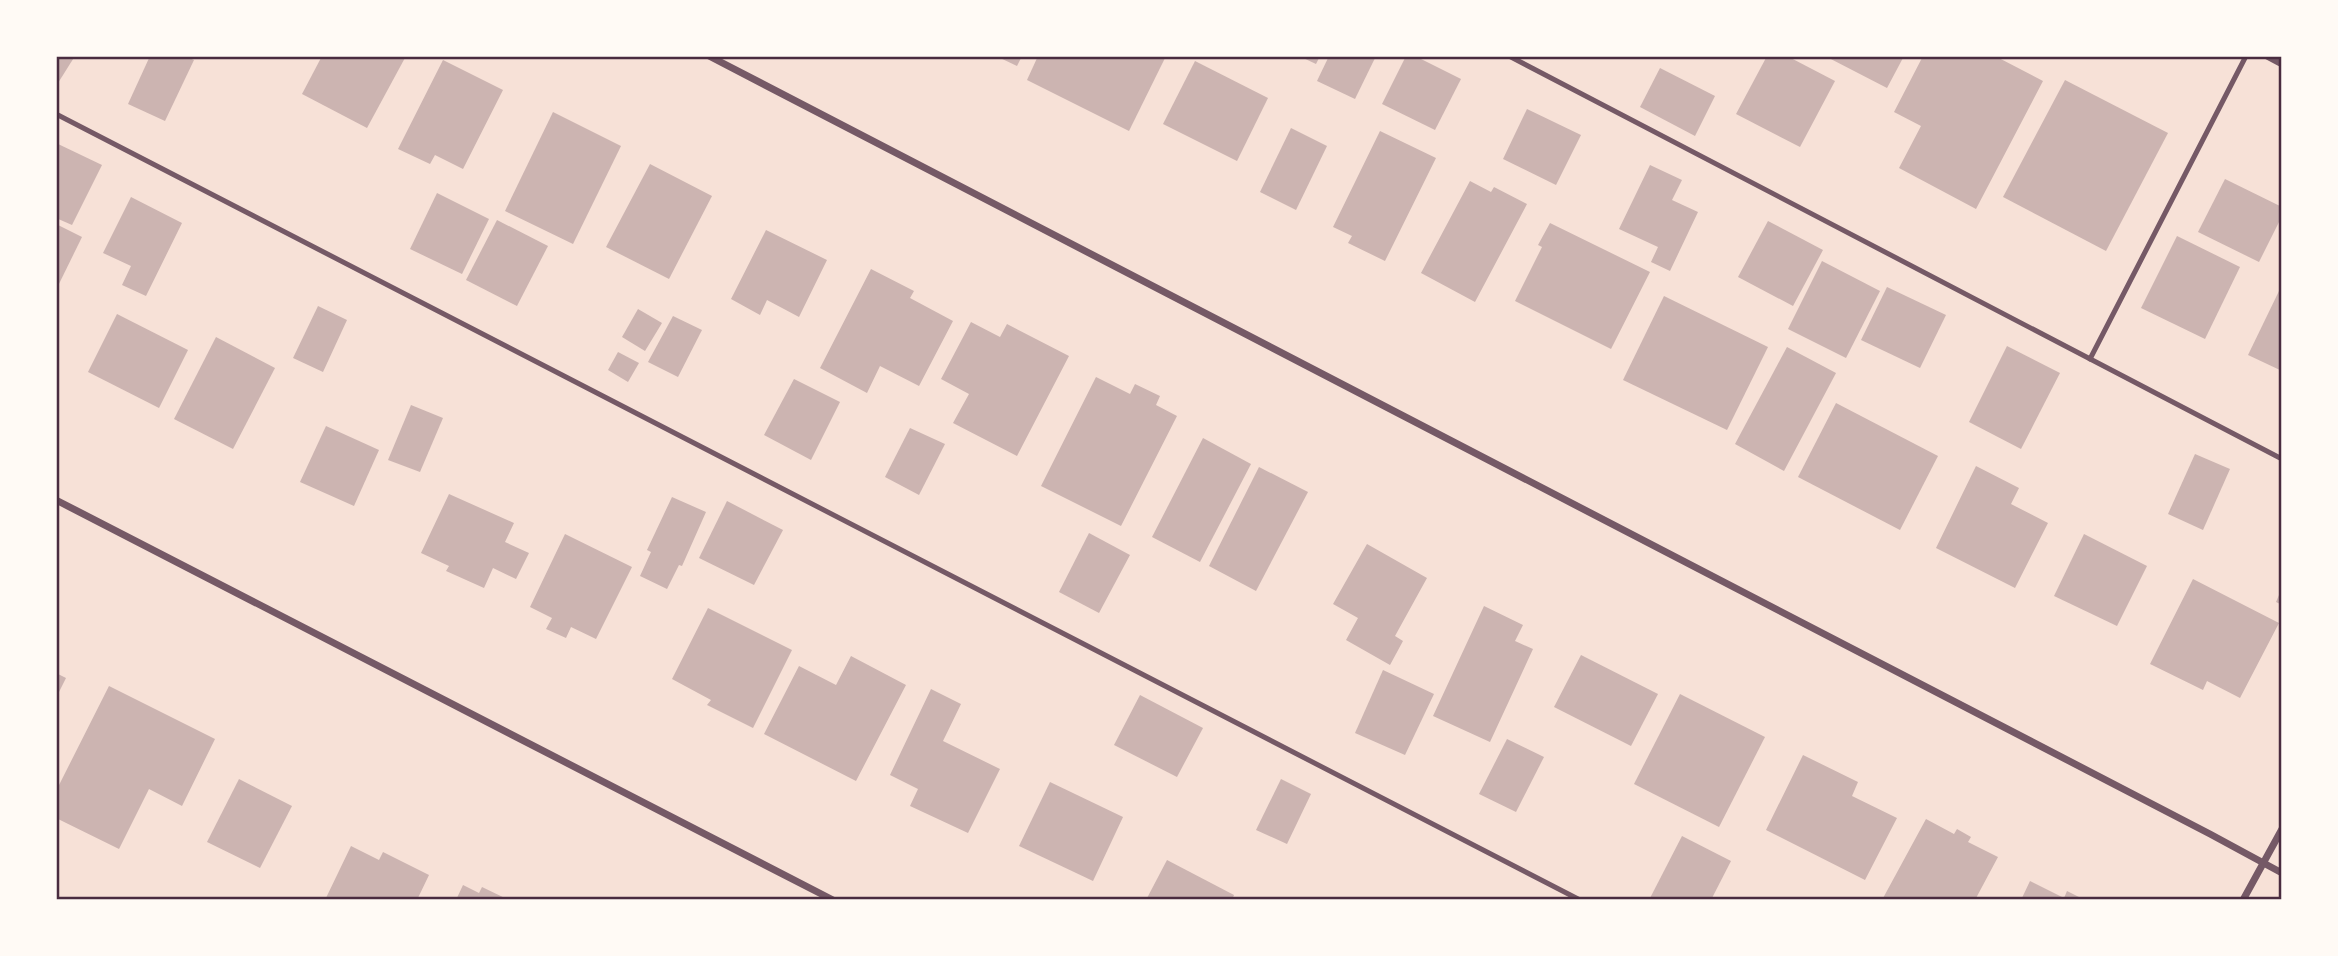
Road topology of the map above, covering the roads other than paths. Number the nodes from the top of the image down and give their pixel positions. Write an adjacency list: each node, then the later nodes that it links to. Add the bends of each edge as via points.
1 (709, 56): 11 (street)
2 (1509, 56): 7 (lane)
3 (2246, 56): 7 (lane)
4 (2267, 56): 5 (street)
5 (2282, 64)
6 (56, 114): 14 (lane)
7 (2091, 359): 8 (lane)
8 (2282, 459)
9 (56, 500): 13 (street)
10 (2282, 830): 11 (street)
11 (2264, 864): 12 (street); 15 (street)
12 (2282, 873)
13 (833, 900)
14 (1580, 900)
15 (2244, 900)

